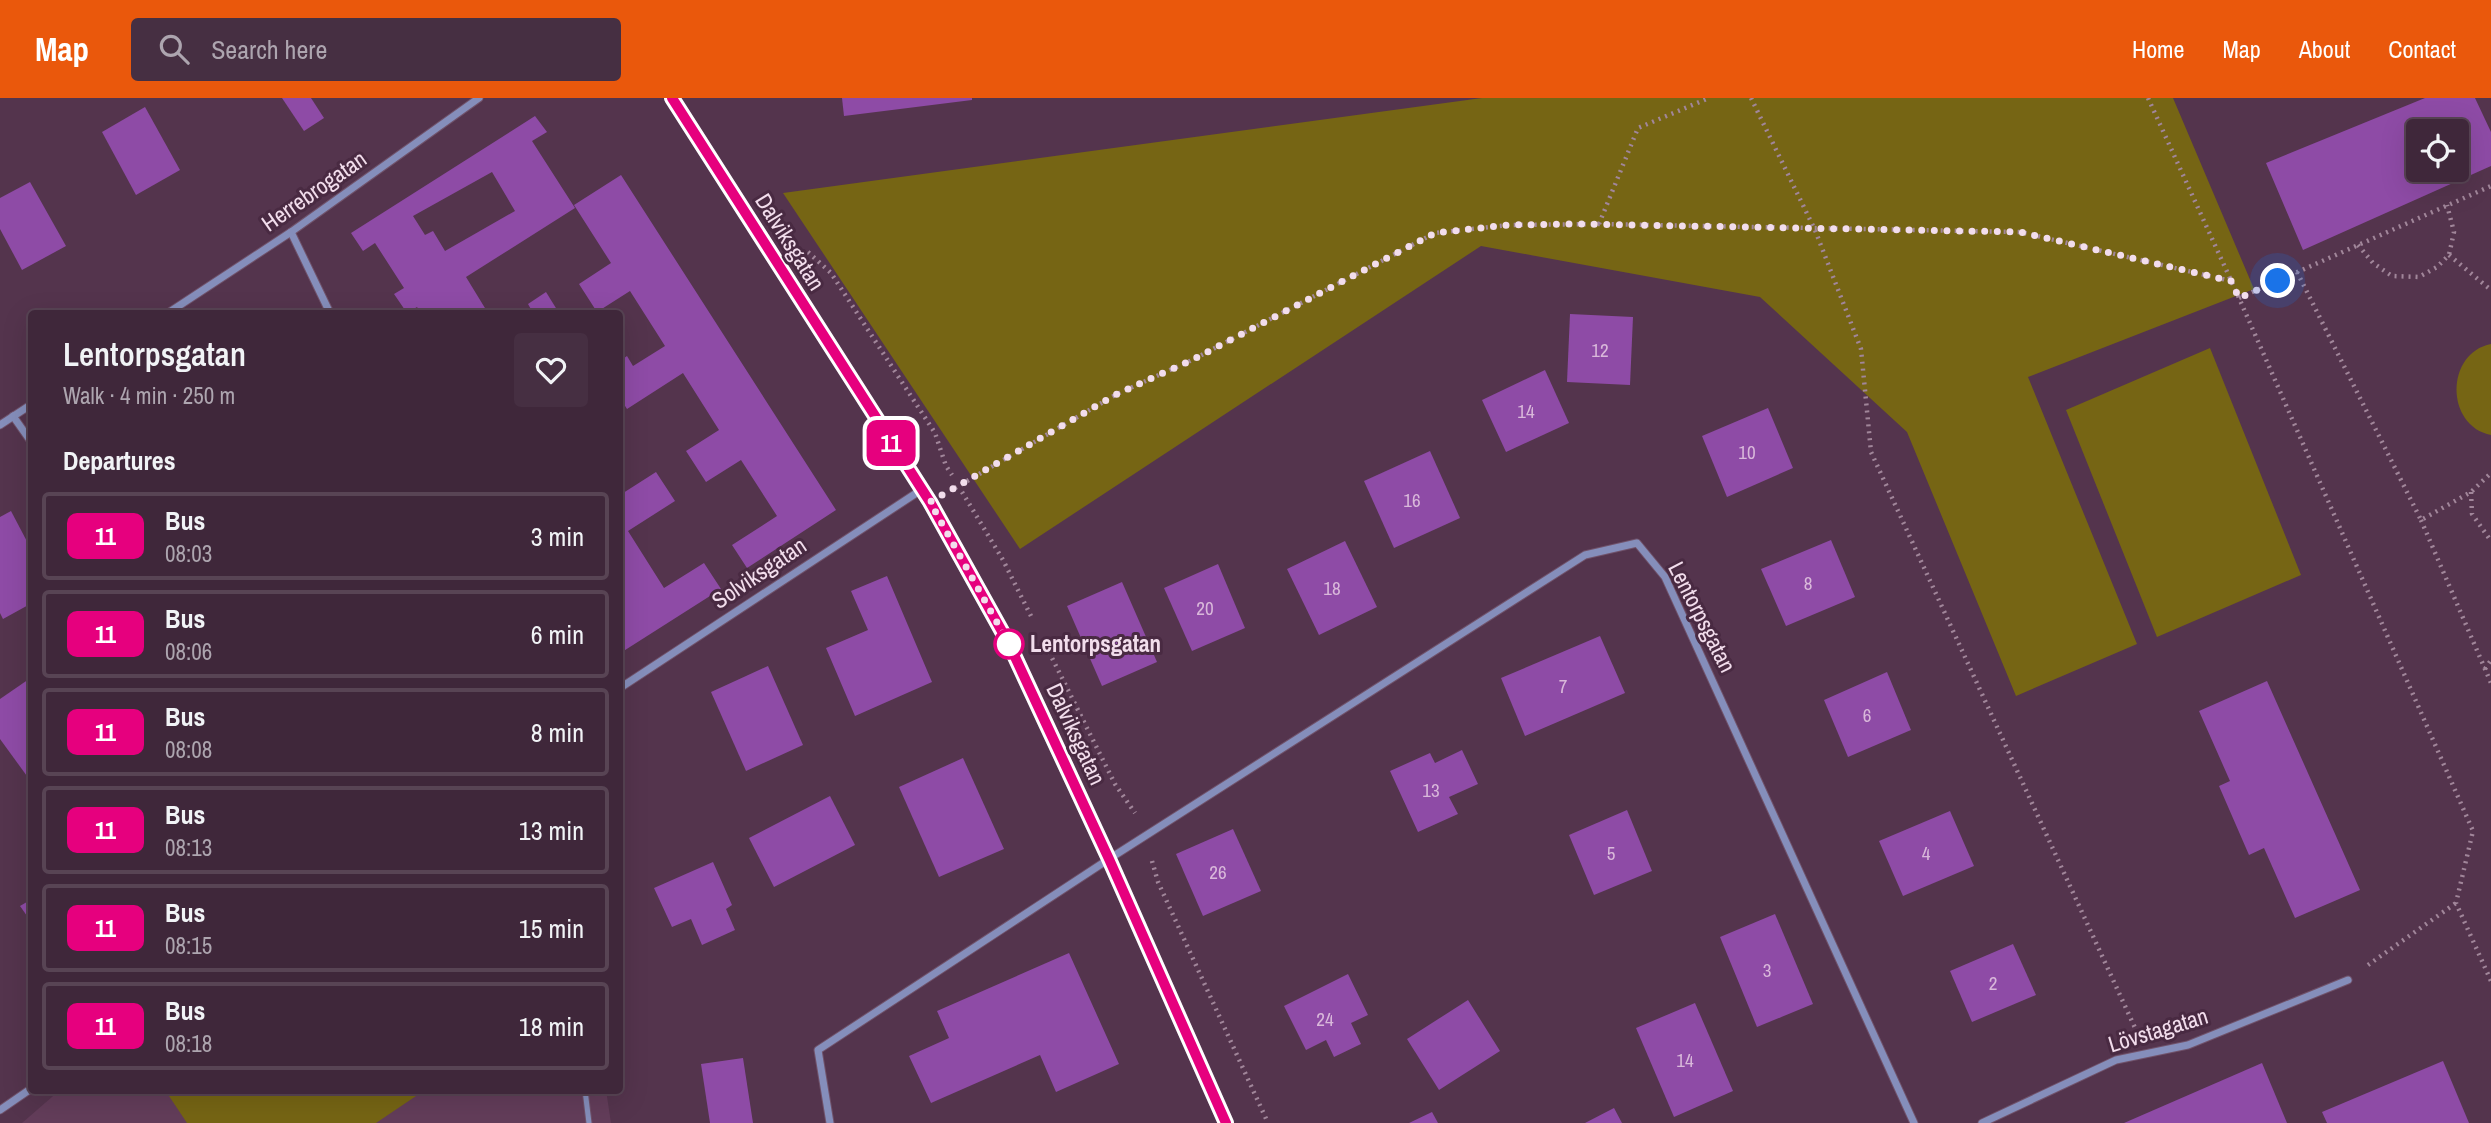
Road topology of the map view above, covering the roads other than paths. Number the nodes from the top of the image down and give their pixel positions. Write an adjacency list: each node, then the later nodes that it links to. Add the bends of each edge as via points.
1 (479, 98): 3 (street, Herrebrogatan)
2 (672, 98): 10 (street, Dalviksgatan)
3 (291, 232): 4 (street, Herrebrogatan); 5 (street)
4 (173, 310)
5 (329, 310)
6 (28, 407): 7 (street)
7 (13, 416): 8 (street); 9 (street)
8 (0, 425)
9 (28, 437)
10 (921, 490): 11 (street, Solviksgatan); 12 (street, Dalviksgatan, via 1009,644)
11 (623, 686)
12 (1109, 859): 18 (street, Lentorpsgatan, via 818,1050); 19 (street, Dalviksgatan); 20 (street, Lentorpsgatan, via 1585,555 1637,543 1665,577)
13 (2348, 980): 21 (street, Lövstagatan, via 2188,1045 2116,1060)
14 (28, 1091): 16 (street)
15 (585, 1094): 17 (lane)
16 (0, 1110)
17 (589, 1123)
18 (830, 1123)
19 (1226, 1123)
20 (1914, 1123)
21 (1982, 1123)

